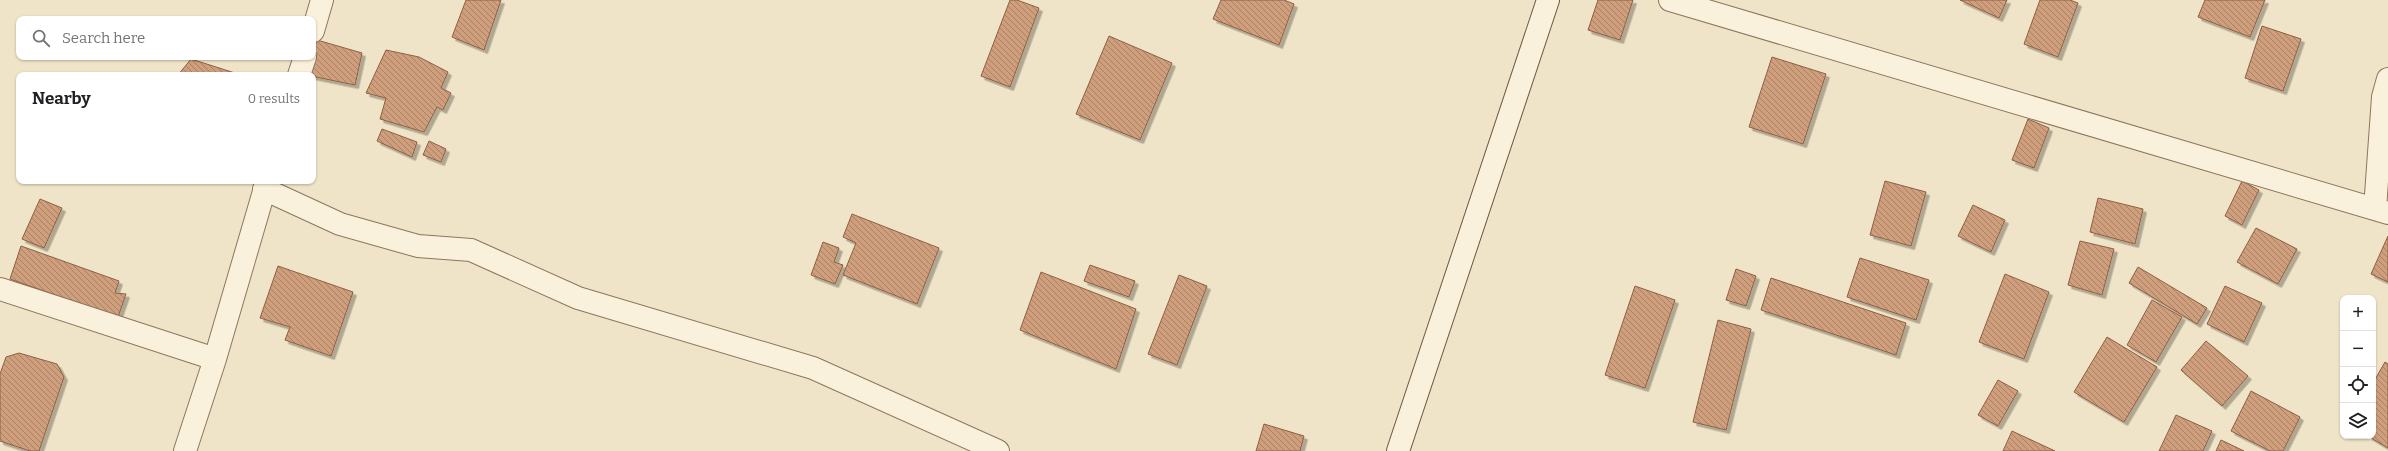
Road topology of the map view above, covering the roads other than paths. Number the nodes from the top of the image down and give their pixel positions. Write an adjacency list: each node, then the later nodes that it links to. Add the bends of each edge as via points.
1 (322, 0): 4 (street)
2 (1548, 0): 14 (street)
3 (1670, 0): 9 (street)
4 (316, 20)
5 (304, 60): 6 (street)
6 (300, 72)
7 (2388, 79): 9 (street, via 2383,97)
8 (266, 185): 11 (street); 13 (street, via 340,224 418,246 472,250 578,298 813,368)
9 (2382, 211)
10 (0, 289): 11 (street)
11 (215, 359): 12 (street)
12 (185, 451)
13 (998, 451)
14 (1398, 451)

